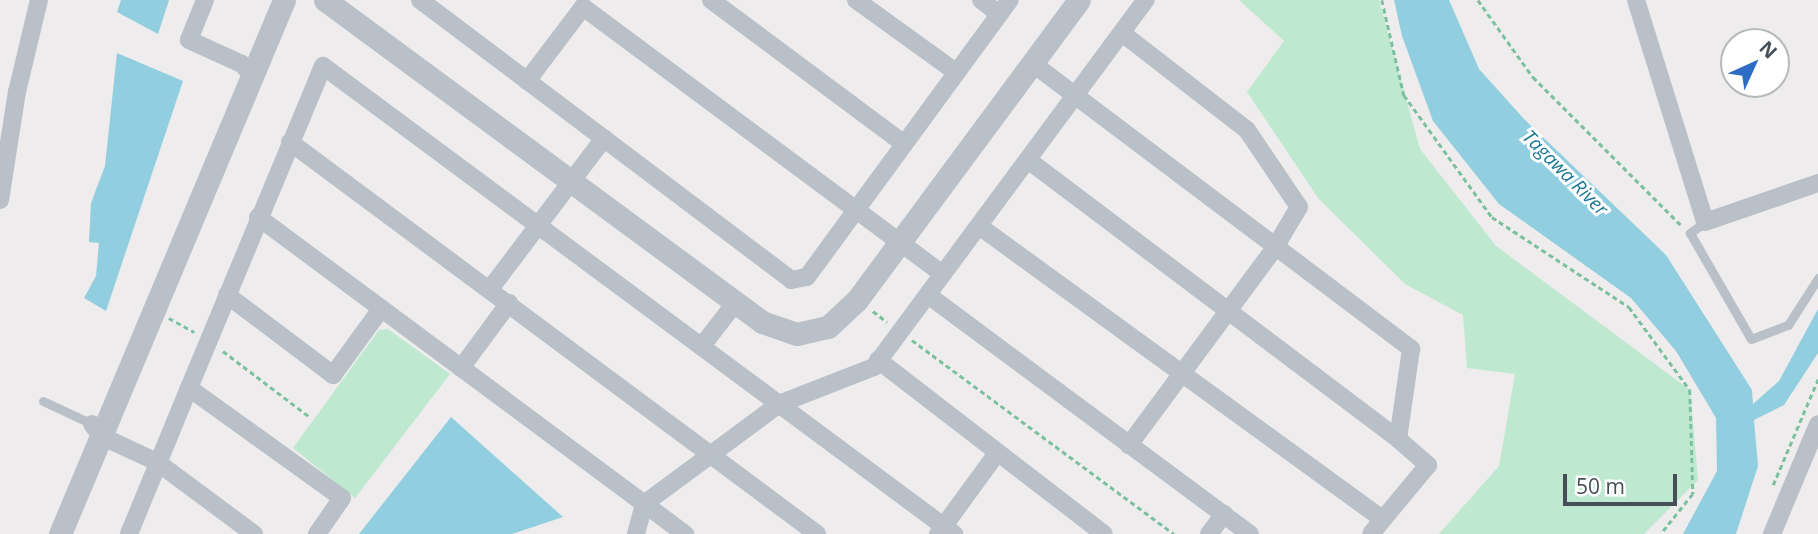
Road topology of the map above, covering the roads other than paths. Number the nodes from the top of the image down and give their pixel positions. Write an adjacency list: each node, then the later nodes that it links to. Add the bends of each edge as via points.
1 (38, 0): 26 (street)
2 (205, 0): 16 (street, via 189,40)
3 (270, 0): 16 (street)
4 (284, 0): 16 (street)
5 (325, 0): 24 (street)
6 (420, 0): 18 (street)
7 (711, 0): 22 (street)
8 (856, 0): 17 (street)
9 (981, 0): 13 (street)
10 (1079, 0): 15 (street)
11 (1146, 0): 14 (street)
12 (1636, 0): 29 (street)
13 (1004, 7): 17 (street)
14 (1122, 33): 19 (street); 33 (street, via 1247,130 1299,207)
15 (1032, 63): 19 (street); 32 (street)
16 (247, 69): 51 (street)
17 (956, 72): 22 (street)
18 (527, 81): 20 (street); 27 (street, via 583,8)
19 (1077, 94): 23 (street); 33 (street)
20 (604, 138): 24 (street); 27 (street, via 791,280 807,277)
21 (290, 142): 28 (street); 30 (street, via 323,66); 36 (street)
22 (903, 143): 27 (street)
23 (1028, 160): 31 (street); 41 (street)
24 (571, 183): 30 (street); 40 (street)
25 (1818, 183): 29 (street)
26 (0, 200)
27 (856, 209): 32 (street)
28 (258, 217): 37 (street); 42 (street)
29 (1705, 222): 35 (lane, via 1690,233 1751,339 1787,325)
30 (539, 225): 36 (street); 43 (street)
31 (979, 226): 34 (street); 46 (street)
32 (898, 241): 34 (street); 40 (street, via 857,300 828,327 797,334 762,323)
33 (1274, 249): 41 (street); 52 (street, via 1411,349)
34 (943, 274): 38 (street)
35 (1818, 278)
36 (490, 289): 39 (street)
37 (227, 295): 42 (street, via 333,375); 47 (street)
38 (928, 295): 44 (street); 53 (street)
39 (509, 303): 45 (street); 55 (street)
40 (735, 303): 43 (street)
41 (1230, 308): 46 (street); 52 (street)
42 (382, 309): 45 (street)
43 (702, 346): 49 (street)
44 (878, 360): 49 (street, via 874,367); 54 (street)
45 (461, 368): 57 (street)
46 (1181, 375): 53 (street); 59 (street)
47 (189, 388): 56 (street); 65 (street, via 342,498)
48 (43, 401): 51 (lane)
49 (779, 404): 55 (street); 60 (street)
50 (1818, 424): 73 (street)
51 (97, 430): 56 (street); 61 (street); 62 (street)
52 (1398, 439): 59 (street, via 1428,465)
53 (1129, 446): 58 (street)
54 (997, 453): 60 (street); 69 (street)
55 (711, 454): 57 (street); 68 (street)
56 (157, 462): 63 (street); 64 (street)
57 (644, 504): 66 (street); 67 (street)
58 (1224, 514): 70 (street); 71 (street)
59 (1383, 519): 72 (street)
60 (945, 531)
61 (47, 534)
62 (60, 534)
63 (129, 534)
64 (254, 534)
65 (317, 534)
66 (636, 534)
67 (685, 534)
68 (817, 534)
69 (1104, 534)
70 (1209, 534)
71 (1250, 534)
72 (1371, 534)
73 (1772, 534)

